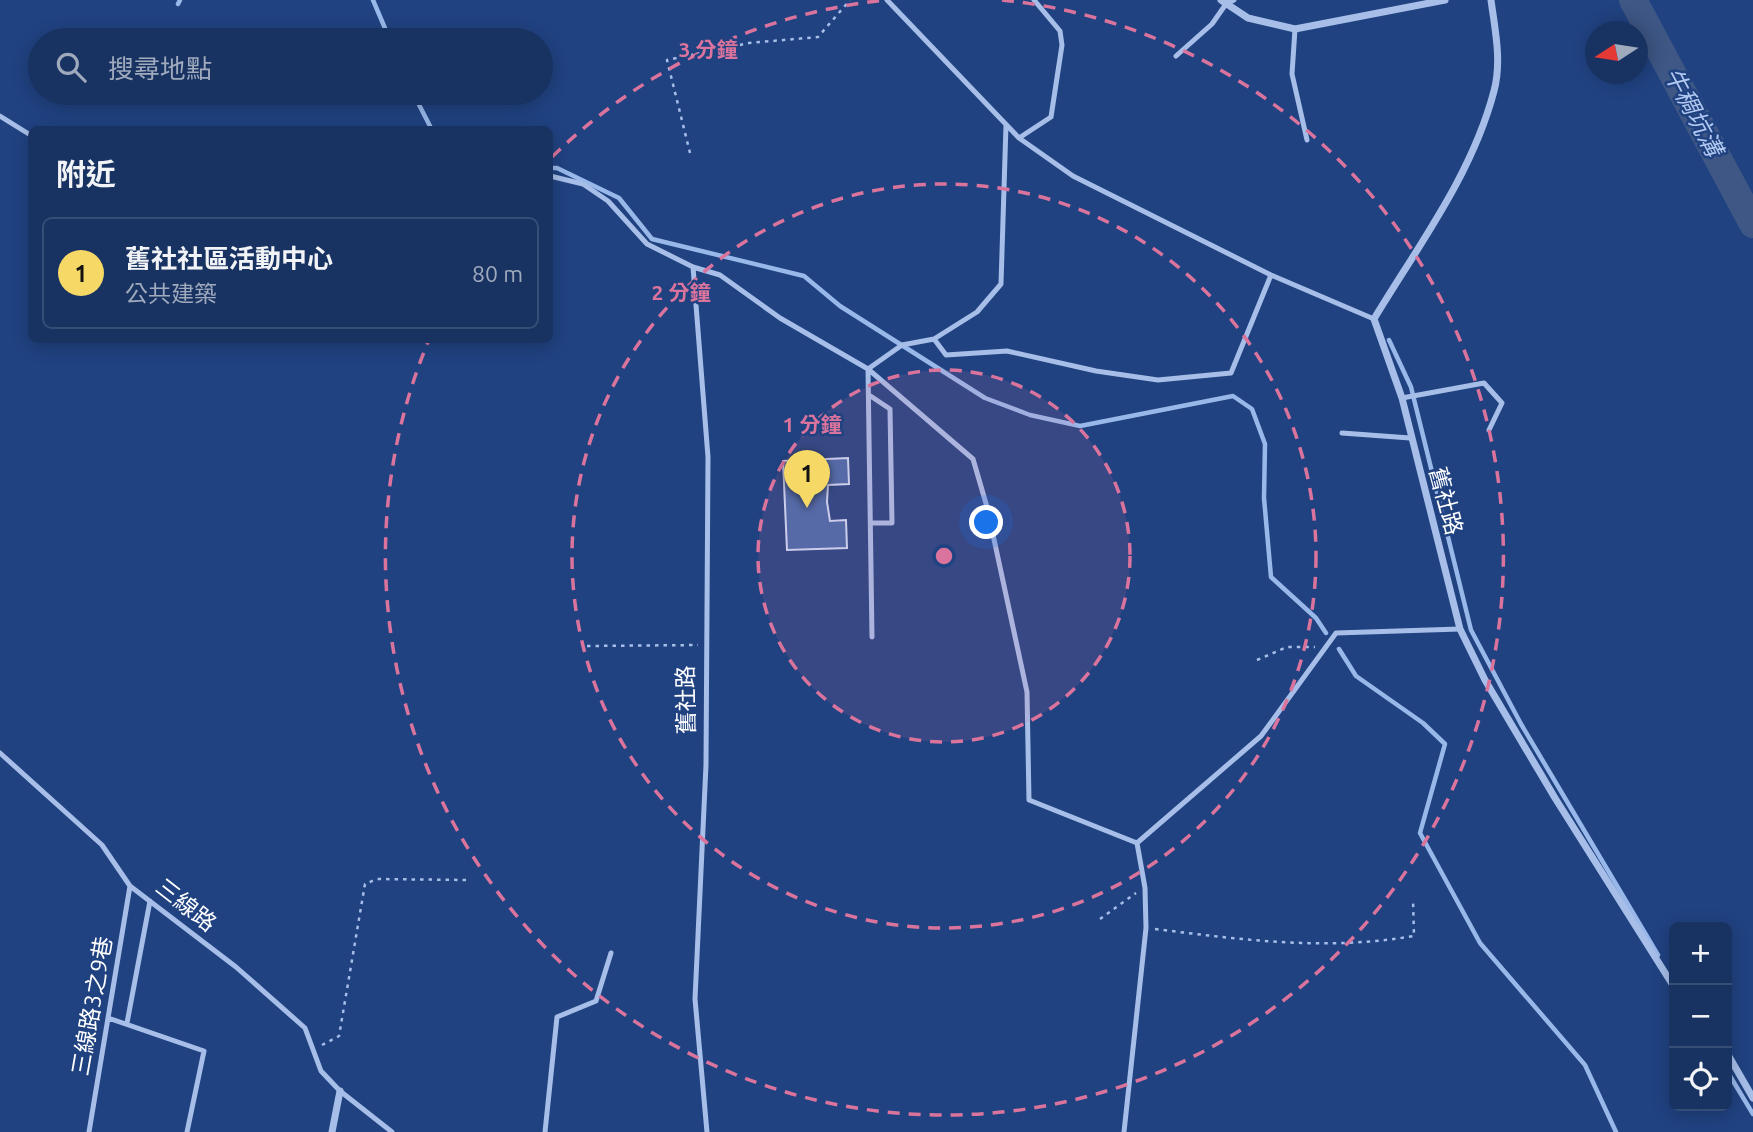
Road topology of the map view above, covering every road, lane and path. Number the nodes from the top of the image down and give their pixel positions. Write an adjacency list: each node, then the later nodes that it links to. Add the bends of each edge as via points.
1 (850, 0): 14 (path, via 818,37 749,43 667,60)
2 (887, 0): 10 (lane)
3 (1034, 0): 12 (lane, via 1060,31 1062,45 1051,117)
4 (1445, 0): 7 (street)
5 (1491, 0): 18 (street, via 1498,53 1495,90 1454,192)
6 (1227, 1): 7 (street, via 1248,18); 8 (lane, via 1212,24)
7 (1295, 29): 13 (lane, via 1292,74)
8 (1176, 56)
9 (0, 116): 11 (lane)
10 (1006, 125): 12 (lane); 19 (lane, via 1001,285 977,312)
11 (28, 134)
12 (1019, 138): 17 (lane, via 1073,176)
13 (1307, 140)
14 (690, 153)
15 (553, 177): 16 (lane, via 583,184 608,201 647,244)
16 (693, 267): 20 (lane, via 720,275 780,318); 29 (lane, 舊社路, via 708,457)
17 (1271, 275): 18 (lane); 19 (lane, via 1231,373 1158,380 1007,351 946,355)
18 (1374, 319): 22 (street, 舊社路)
19 (934, 339): 20 (lane, via 902,345)
20 (868, 369): 21 (lane); 34 (lane, via 974,458 1027,692 1029,800)
21 (869, 395): 26 (lane); 26 (lane, via 890,409 892,523)
22 (1402, 398): 23 (lane, via 1484,383 1502,403); 25 (street, 舊社路)
23 (1489, 430)
24 (1342, 433): 25 (lane)
25 (1410, 438): 27 (street, 舊社路)
26 (870, 523): 28 (lane)
27 (1460, 629): 31 (lane, via 1336,633); 43 (street, 舊社路, via 1555,798)
28 (873, 637)
29 (705, 645): 30 (path); 55 (lane, 舊社路, via 706,765 695,999)
30 (587, 646)
31 (1328, 647): 32 (path, via 1287,647); 34 (lane, via 1261,736)
32 (1257, 660)
33 (0, 753): 36 (lane, 三線路, via 102,845)
34 (1137, 844): 37 (lane)
35 (467, 880): 46 (path, via 377,879 365,884 339,1036)
36 (130, 886): 39 (lane, 三線路); 44 (lane, 三線路3之9巷)
37 (1145, 887): 40 (path); 41 (lane)
38 (1413, 899): 41 (path, via 1414,936 1365,944 1260,942)
39 (150, 901): 45 (lane); 46 (lane, 三線路, via 305,1028)
40 (1100, 919)
41 (1146, 928): 56 (lane)
42 (611, 953): 54 (lane, via 596,1001 557,1017)
43 (1673, 985)
44 (108, 1018): 45 (lane); 50 (lane, 三線路3之9巷)
45 (127, 1023): 51 (lane, via 204,1051)
46 (313, 1049): 48 (lane, 三線路, via 321,1071)
47 (1732, 1062): 49 (street)
48 (340, 1091): 52 (street); 53 (lane, 三線路)
49 (1753, 1098)
50 (89, 1132)
51 (187, 1132)
52 (332, 1132)
53 (391, 1132)
54 (545, 1132)
55 (707, 1132)
56 (1124, 1132)

